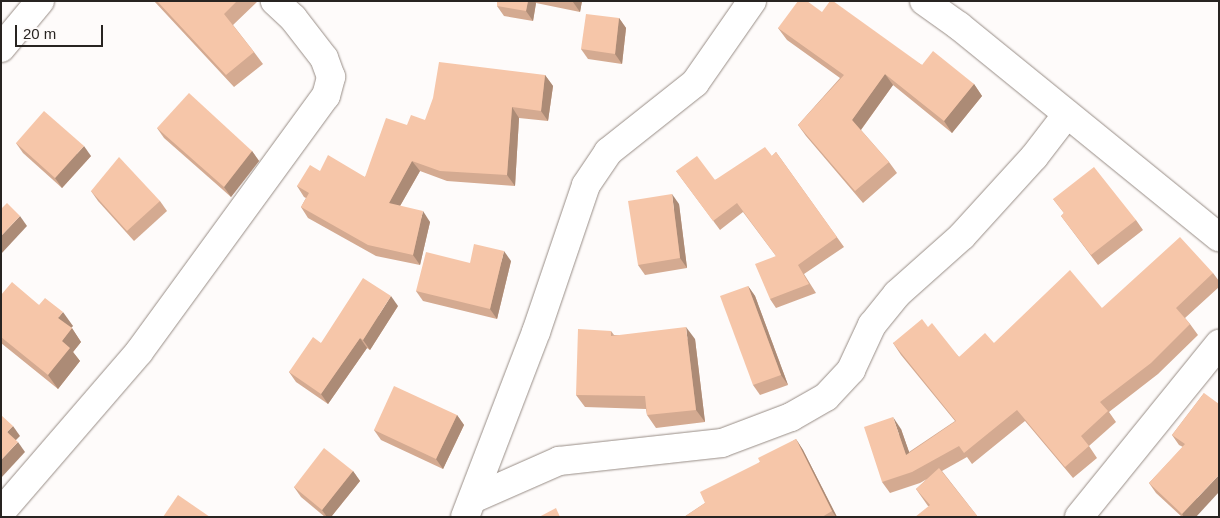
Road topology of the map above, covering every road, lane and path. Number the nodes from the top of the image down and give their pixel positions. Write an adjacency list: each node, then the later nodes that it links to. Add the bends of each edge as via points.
1 (40, 1): 5 (street)
2 (275, 1): 10 (street, via 293,18 324,58 331,77 326,96 139,352)
3 (752, 1): 9 (street, via 694,84 608,152 586,185)
4 (924, 1): 6 (street)
5 (1, 48)
6 (1067, 114): 7 (street); 9 (street, via 1034,157 962,236 896,294 872,325 851,370 826,397 791,417 722,443 559,461)
7 (1219, 237)
8 (1219, 344): 11 (street)
9 (470, 507)
10 (1, 512)
11 (1079, 517)

